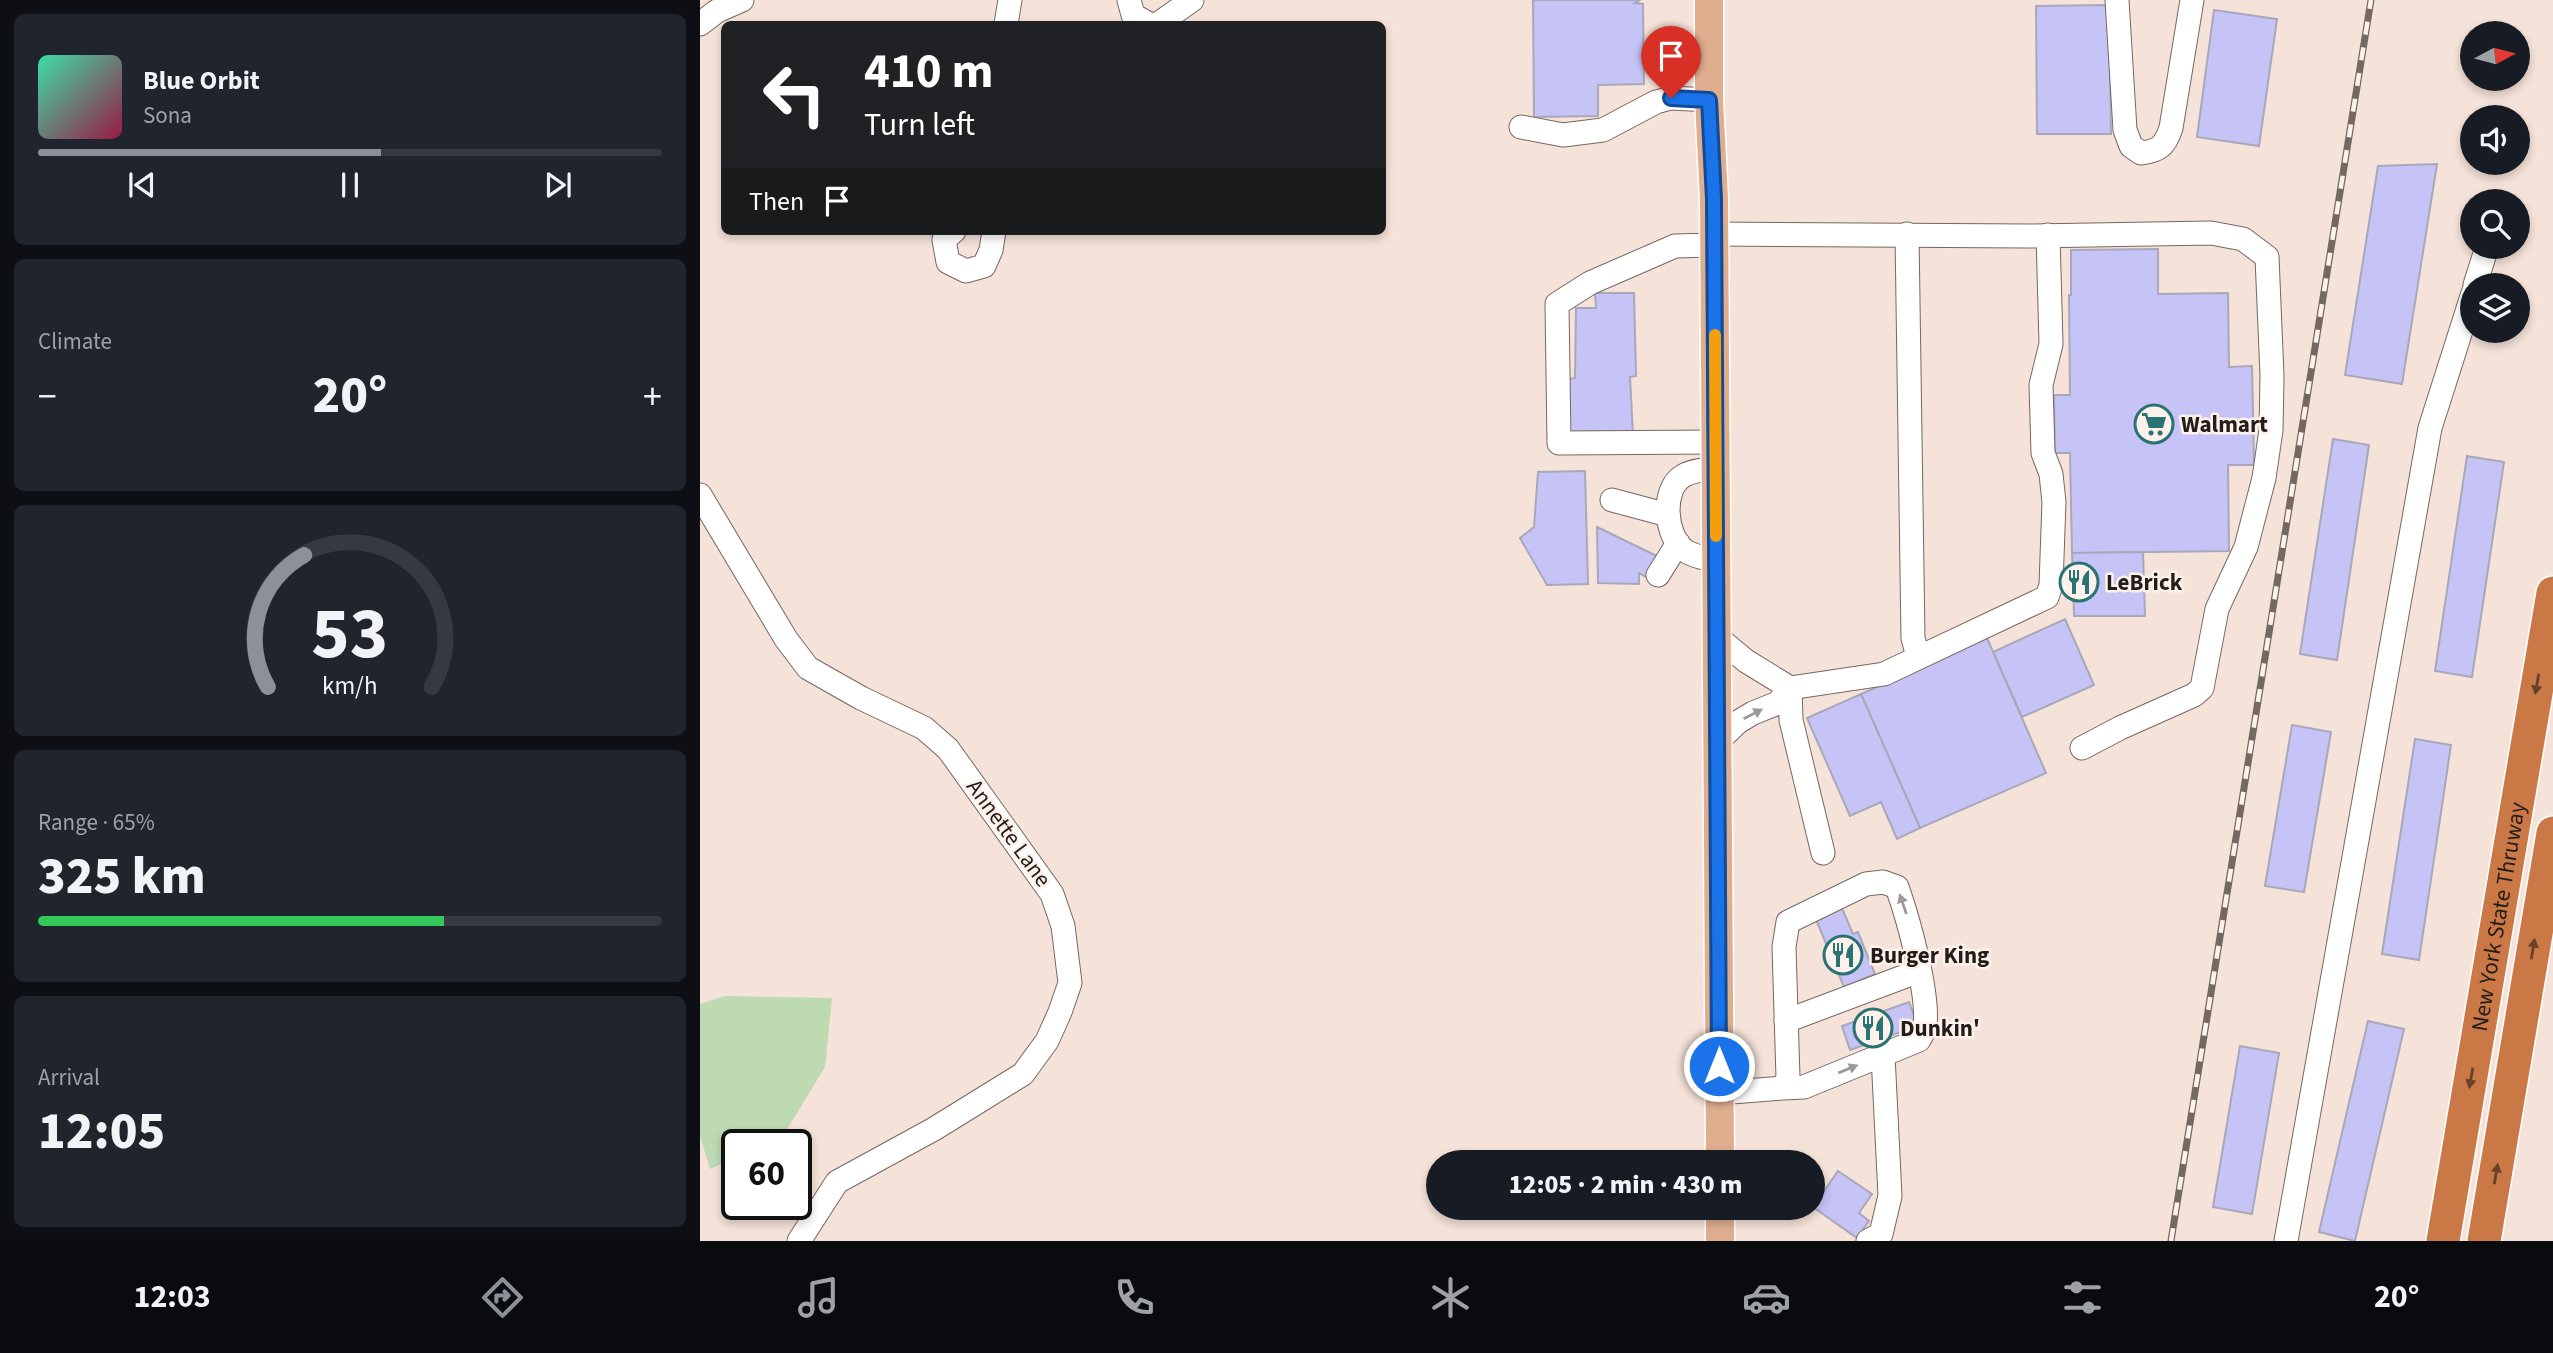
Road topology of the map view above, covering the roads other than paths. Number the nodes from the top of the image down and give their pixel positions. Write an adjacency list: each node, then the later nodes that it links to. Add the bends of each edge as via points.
1 (742, 0): 11 (street)
2 (1010, 0): 8 (street)
3 (1129, 0): 9 (street, via 1133,15)
4 (1192, 0): 10 (street)
5 (1709, 0): 12 (main road)
6 (2117, 0): 7 (street, via 2125,130 2131,146 2141,153 2157,151 2171,128)
7 (2192, 0)
8 (1006, 21)
9 (1144, 21)
10 (1162, 21)
11 (700, 24)
12 (1709, 100): 13 (street, via 1656,102 1604,130 1563,135); 18 (main road)
13 (1521, 127)
14 (1907, 234): 17 (street); 18 (street); 29 (street, via 1913,638)
15 (950, 235): 16 (street, via 944,240 948,261 966,271 984,266)
16 (993, 235)
17 (2048, 235): 29 (street, via 2051,344 2041,385 2043,453 2052,474 2054,502 2048,597); 32 (street, via 2211,233 2244,239 2267,257 2271,430 2264,478 2246,547 2217,609 2202,688)
18 (1714, 240): 20 (main road); 20 (street, via 1675,246 1590,283 1557,304 1559,443)
19 (2460, 334): 45 (street, via 2430,428)
20 (1715, 455): 23 (street, via 1681,477 1672,489); 25 (main road)
21 (700, 495): 42 (street, Annette Lane, via 808,668 924,729 948,749 1052,894 1063,926 1070,983 1047,1041 1024,1074 837,1182)
22 (1612, 500): 23 (street)
23 (1668, 515): 24 (street)
24 (1678, 543): 25 (street, via 1694,556); 26 (street)
25 (1716, 561): 28 (main road)
26 (1658, 575)
27 (2553, 593): 46 (highway, New York State Thruway, one-way to 46)
28 (1716, 636): 30 (street); 31 (main road)
29 (1918, 657): 30 (street, via 1884,674)
30 (1790, 688): 31 (street, one-way to 30, via 1738,722 1778,703); 34 (street, via 1791,720)
31 (1717, 742): 39 (main road)
32 (2082, 748)
33 (2553, 833): 47 (highway, New York State Thruway, one-way to 33)
34 (1823, 853)
35 (1919, 971): 36 (street); 36 (street, one-way to 36, via 1897,887 1883,882 1866,884 1788,922); 37 (street, via 1926,1026 1919,1040)
36 (1786, 1021): 38 (street, via 1788,1078)
37 (1882, 1055): 38 (street, one-way to 37, via 1804,1087); 44 (street, via 1890,1196 1881,1234)
38 (1783, 1088): 39 (street)
39 (1719, 1093): 40 (main road)
40 (1720, 1150)
41 (1720, 1220): 43 (main road)
42 (799, 1241)
43 (1720, 1241)
44 (1868, 1241)
45 (2286, 1241)
46 (2443, 1241)
47 (2484, 1241)

